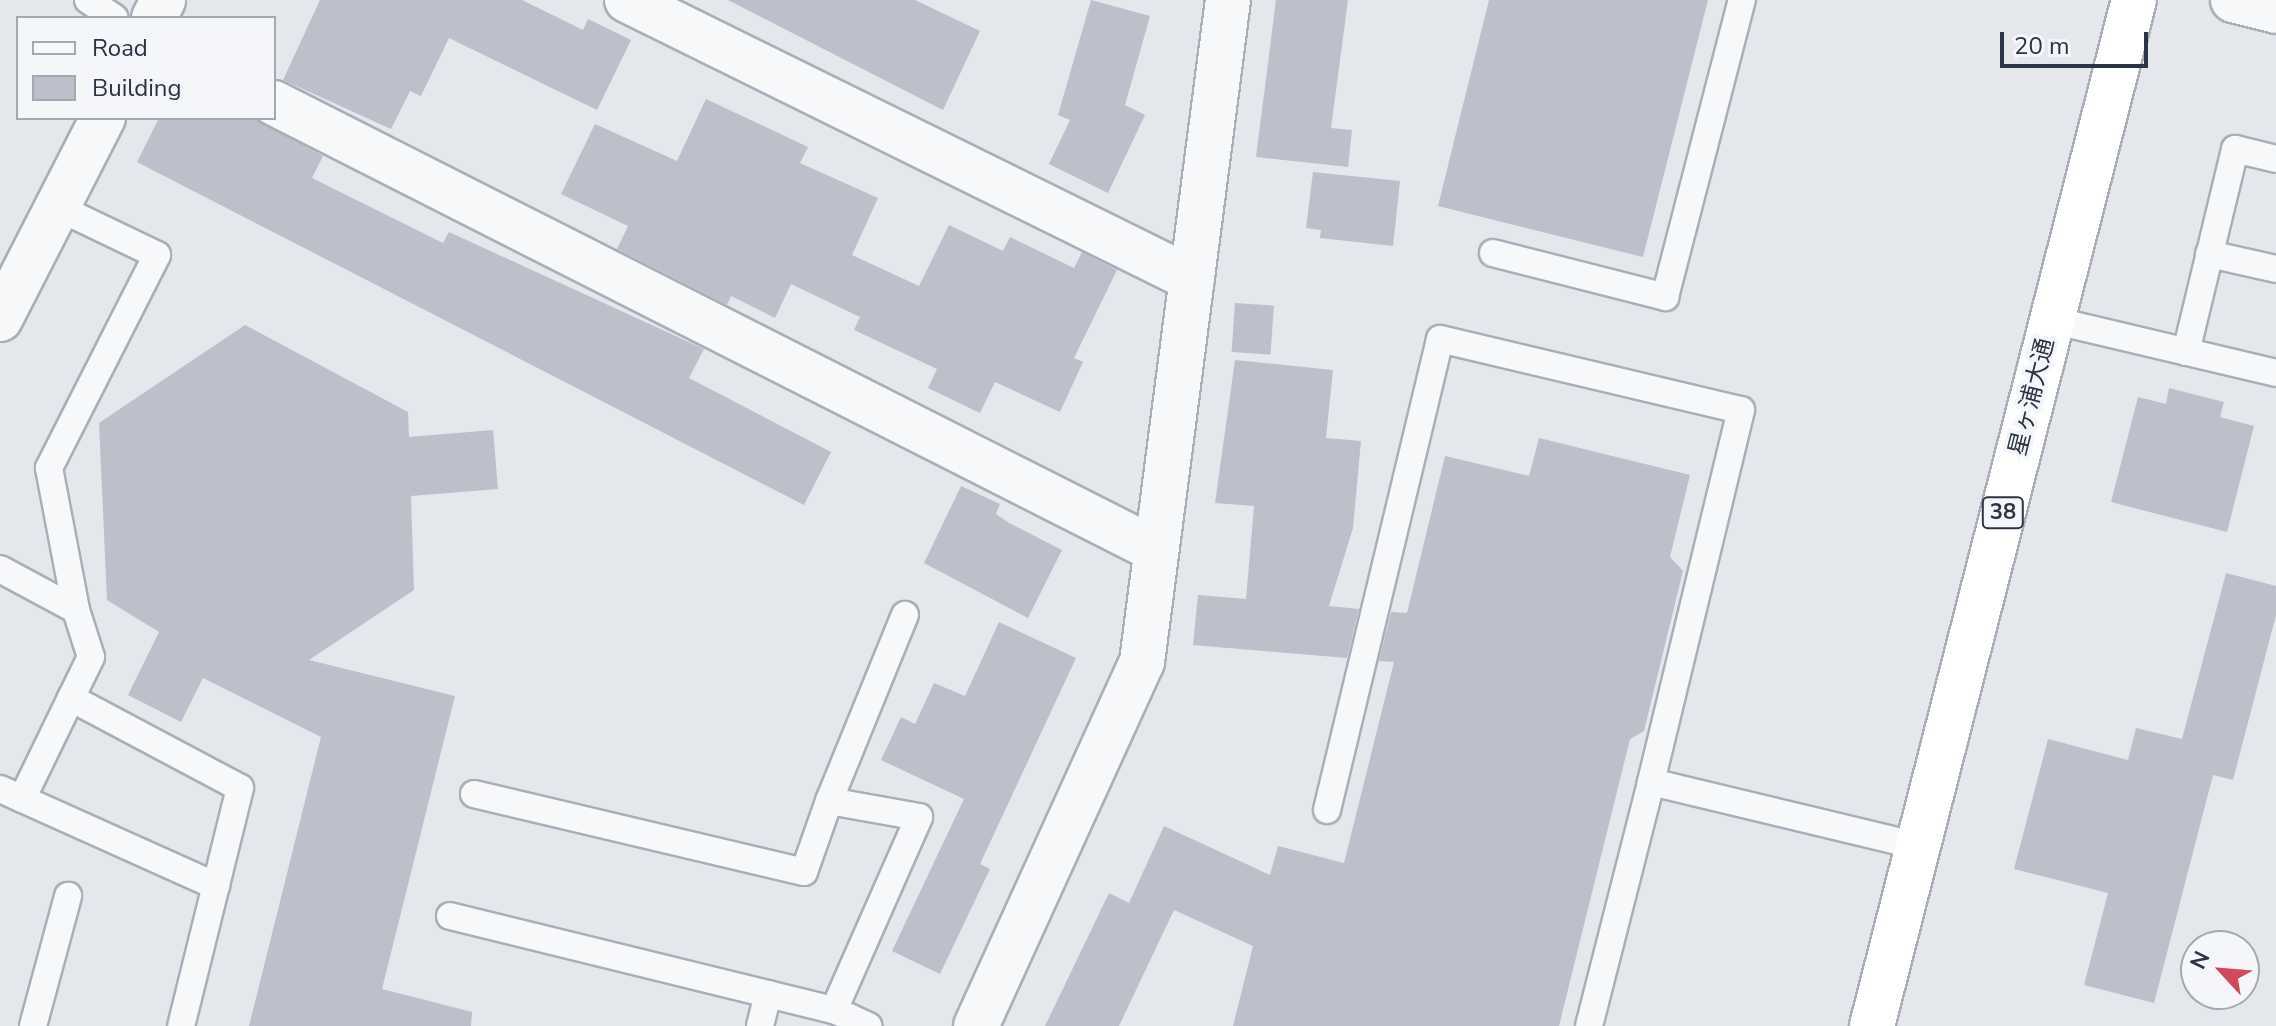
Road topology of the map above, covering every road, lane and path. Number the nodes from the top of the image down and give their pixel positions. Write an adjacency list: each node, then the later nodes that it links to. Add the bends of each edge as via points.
1 (88, 0): 8 (lane)
2 (627, 0): 16 (street)
3 (1228, 0): 16 (street)
4 (1742, 0): 13 (lane, via 1665,297)
5 (2134, 0): 18 (highway, 星ヶ浦大通 / 38)
6 (2233, 0): 7 (street)
7 (2276, 11)
8 (112, 16)
9 (276, 104): 21 (street)
10 (102, 120): 12 (street)
11 (2276, 159): 14 (lane, via 2235,149)
12 (57, 207): 17 (street); 23 (lane, via 157,255 49,468)
13 (1493, 253)
14 (2209, 254): 15 (lane); 19 (lane)
15 (2276, 269)
16 (1192, 279): 21 (street)
17 (0, 319)
18 (2052, 320): 19 (lane); 31 (highway, 星ヶ浦大通 / 38)
19 (2186, 352): 20 (lane)
20 (2276, 373)
21 (1156, 550): 40 (street, via 1142,662)
22 (0, 569): 23 (lane)
23 (76, 610): 25 (lane, via 91,657)
24 (905, 615): 29 (lane)
25 (71, 698): 27 (lane); 32 (lane, via 240,788)
26 (1651, 782): 30 (lane, via 1741,410 1440,339); 31 (lane); 41 (lane)
27 (11, 794): 32 (lane)
28 (474, 794): 29 (lane, via 804,872)
29 (829, 801): 36 (lane, via 919,817)
30 (1327, 810)
31 (1918, 846): 42 (highway, 星ヶ浦大通 / 38)
32 (216, 886): 38 (lane)
33 (68, 896): 37 (lane)
34 (450, 916): 35 (lane)
35 (768, 994): 36 (lane); 39 (lane)
36 (853, 1020)
37 (33, 1026)
38 (181, 1026)
39 (760, 1026)
40 (976, 1026)
41 (1589, 1026)
42 (1872, 1026)

